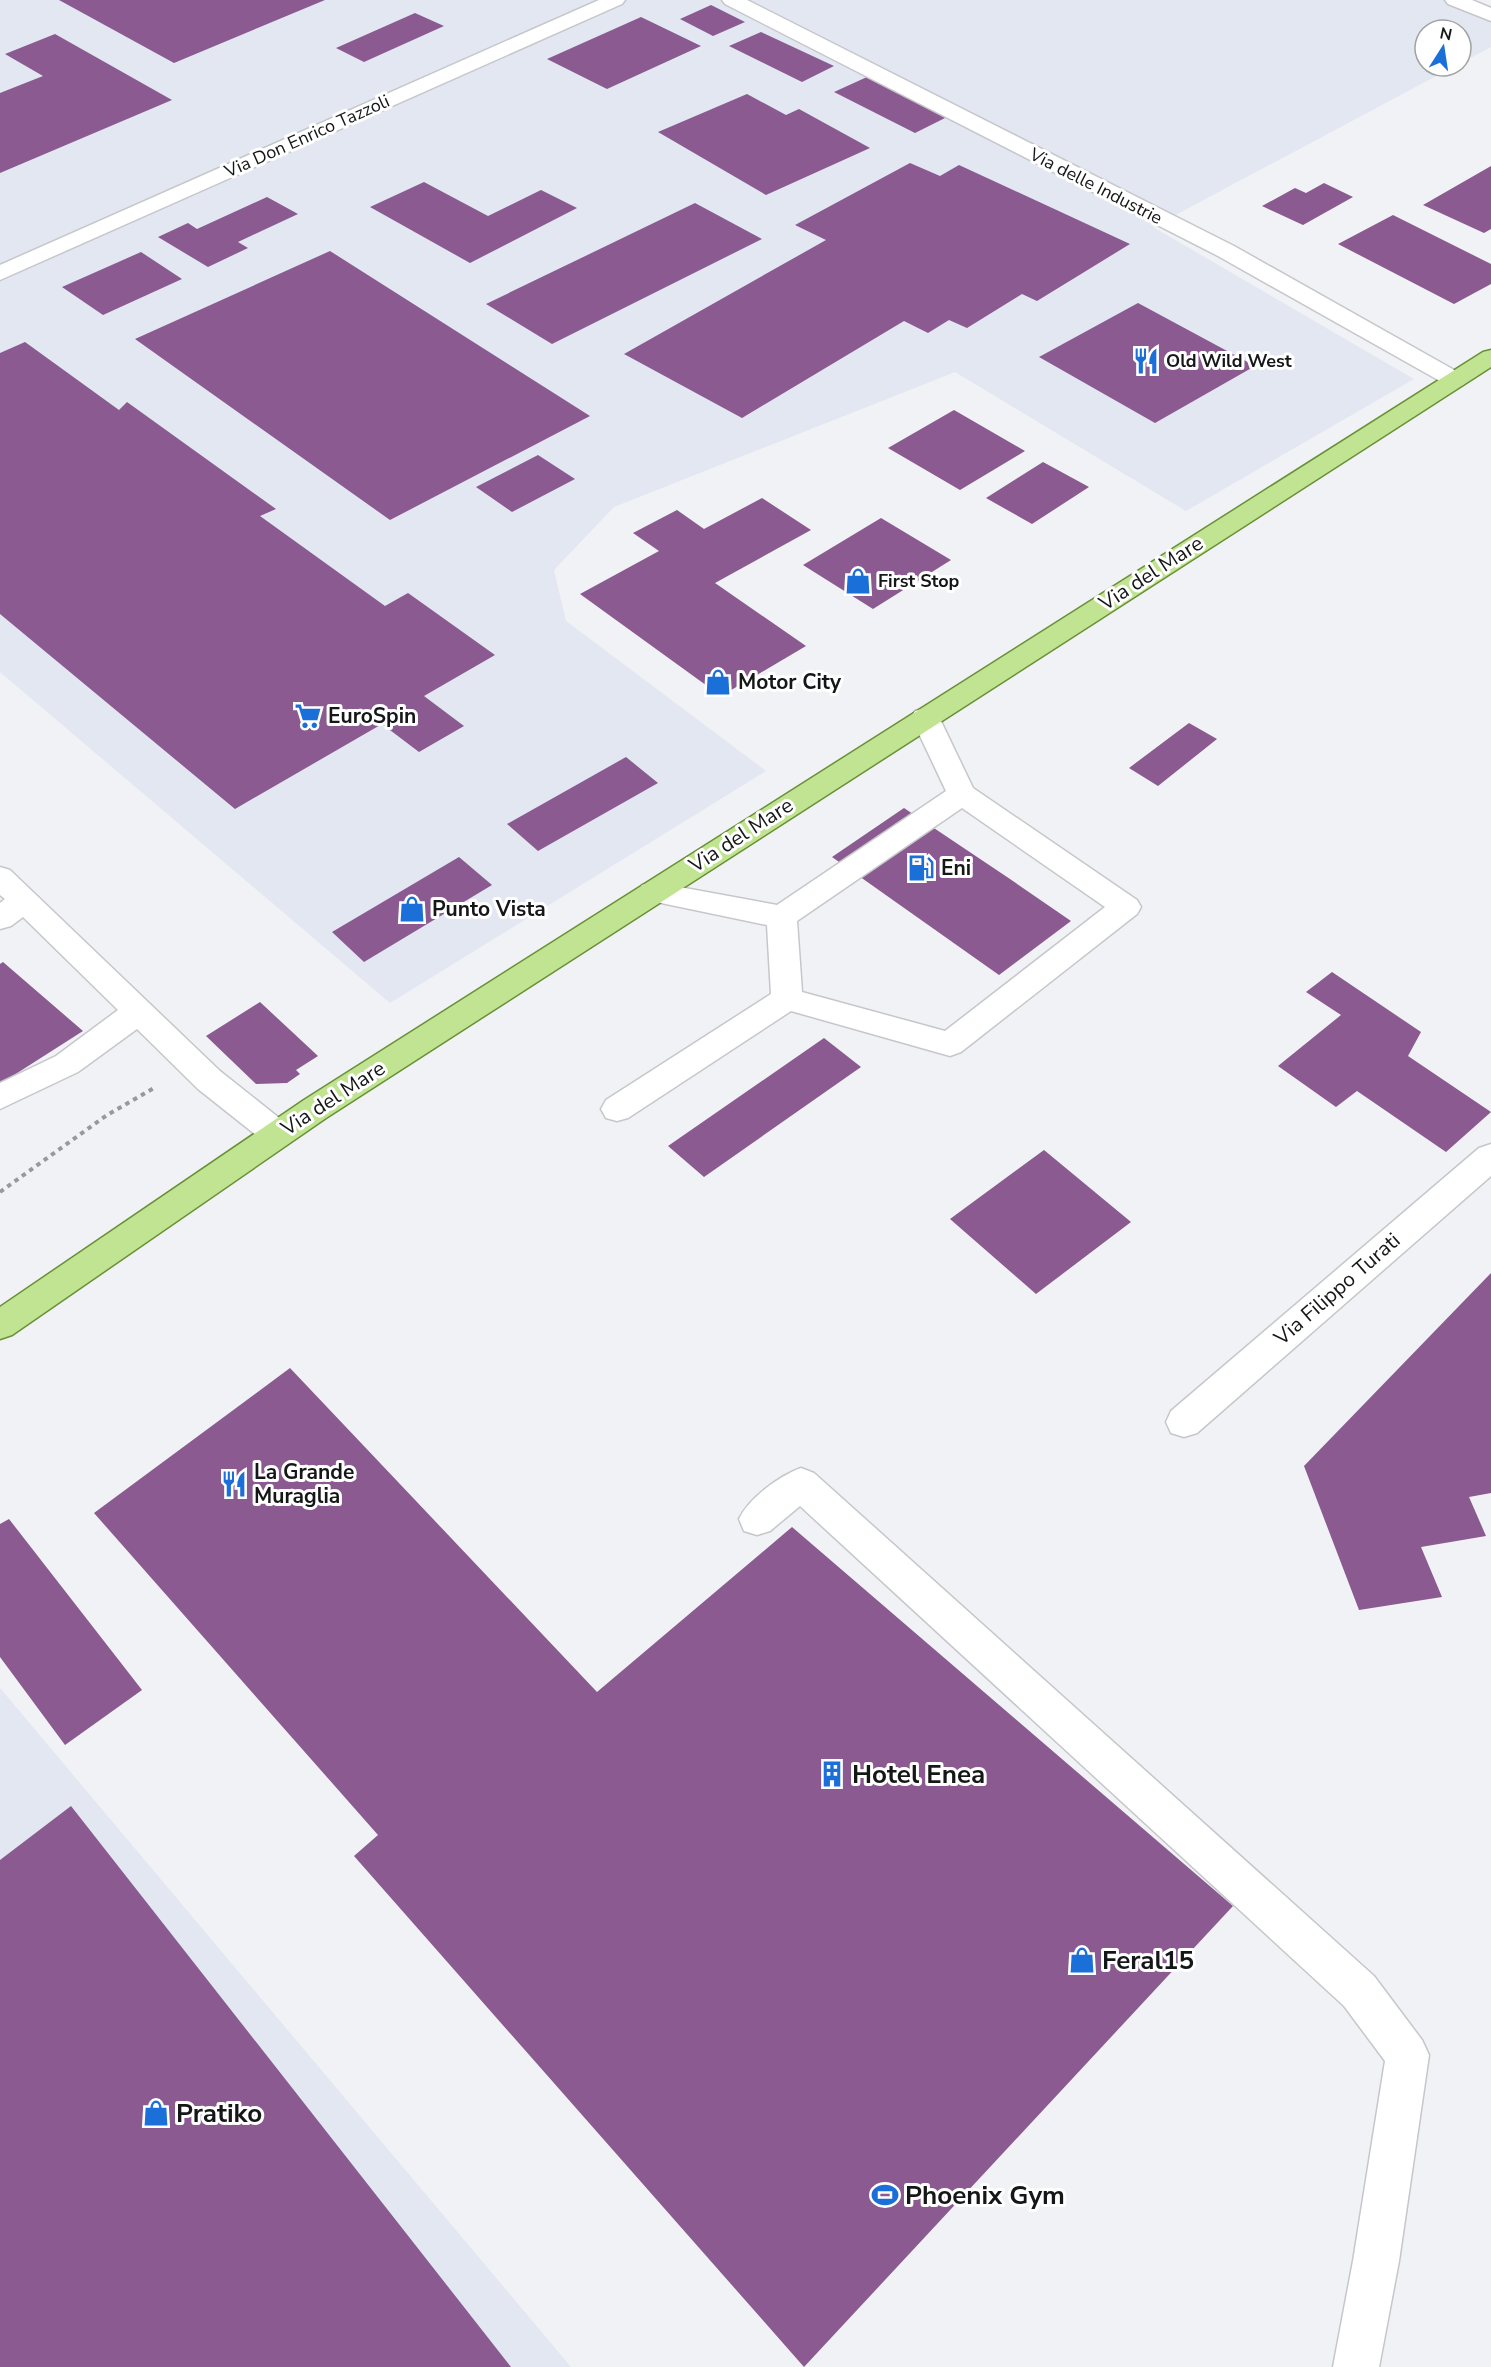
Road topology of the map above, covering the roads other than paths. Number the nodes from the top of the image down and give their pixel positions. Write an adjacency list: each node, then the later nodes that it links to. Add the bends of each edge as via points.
1 (615, 0): 5 (street, Via Don Enrico Tazzoli)
2 (732, 0): 7 (street, Via delle Industrie, via 1226,251)
3 (1455, 0): 4 (street)
4 (1491, 15)
5 (0, 273)
6 (1491, 357): 7 (main road, Via del Mare)
7 (1455, 380): 8 (main road, Via del Mare)
8 (925, 717): 9 (street); 11 (main road, Via del Mare)
9 (963, 794): 13 (street); 14 (street, via 1126,907 950,1044)
10 (0, 877): 12 (street)
11 (652, 892): 13 (street); 18 (main road, Via del Mare)
12 (12, 910): 15 (street)
13 (782, 917): 14 (street)
14 (787, 999): 17 (street)
15 (139, 1011): 16 (street, via 67,1064); 18 (street, via 209,1080)
16 (0, 1097)
17 (617, 1109)
18 (277, 1134): 20 (main road, Via del Mare)
19 (1491, 1157): 21 (street, Via Filippo Turati)
20 (0, 1325)
21 (1184, 1422)
22 (757, 1519): 23 (street, via 801,1484 1359,1991 1407,2055 1377,2261)
23 (1356, 2367)

